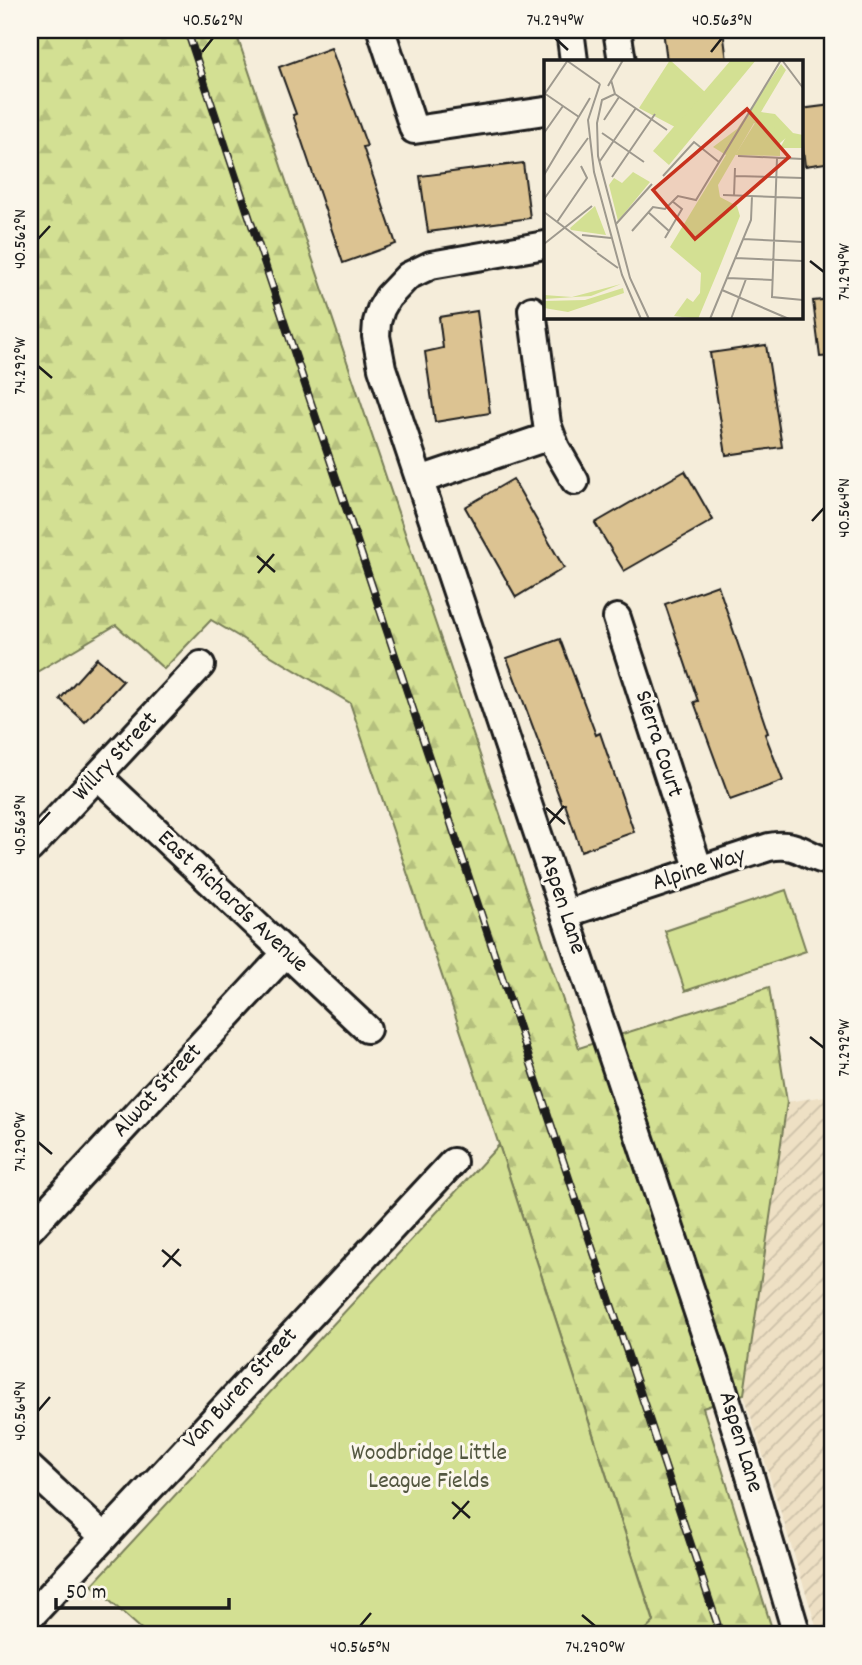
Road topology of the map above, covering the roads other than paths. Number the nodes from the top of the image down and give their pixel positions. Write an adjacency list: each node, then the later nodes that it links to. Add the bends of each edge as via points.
1 (381, 30): 6 (street, via 414,130)
2 (570, 30): 4 (street)
3 (617, 30): 5 (street)
4 (574, 60)
5 (622, 60)
6 (544, 111)
7 (544, 245): 10 (street, Aspen Lane, via 419,269 398,285 381,309 378,352)
8 (532, 310): 9 (street)
9 (550, 436): 10 (street); 11 (street)
10 (420, 480): 18 (street, Aspen Lane)
11 (575, 481)
12 (617, 618): 17 (street, Sierra Court)
13 (201, 665): 14 (street, Willry Street)
14 (98, 775): 15 (street, Willry Street); 19 (street, East Richards Avenue)
15 (30, 848)
16 (832, 862): 17 (street, Alpine Way, via 778,845)
17 (699, 870): 18 (street, Alpine Way)
18 (565, 914): 26 (street, Aspen Lane, via 737,1431)
19 (286, 953): 20 (street, East Richards Avenue); 22 (street, Alwat Street)
20 (367, 1028)
21 (453, 1161): 24 (street, Van Buren Street)
22 (30, 1229)
23 (30, 1468): 24 (street)
24 (104, 1537): 25 (street, Van Buren Street)
25 (30, 1617)
26 (797, 1635)

